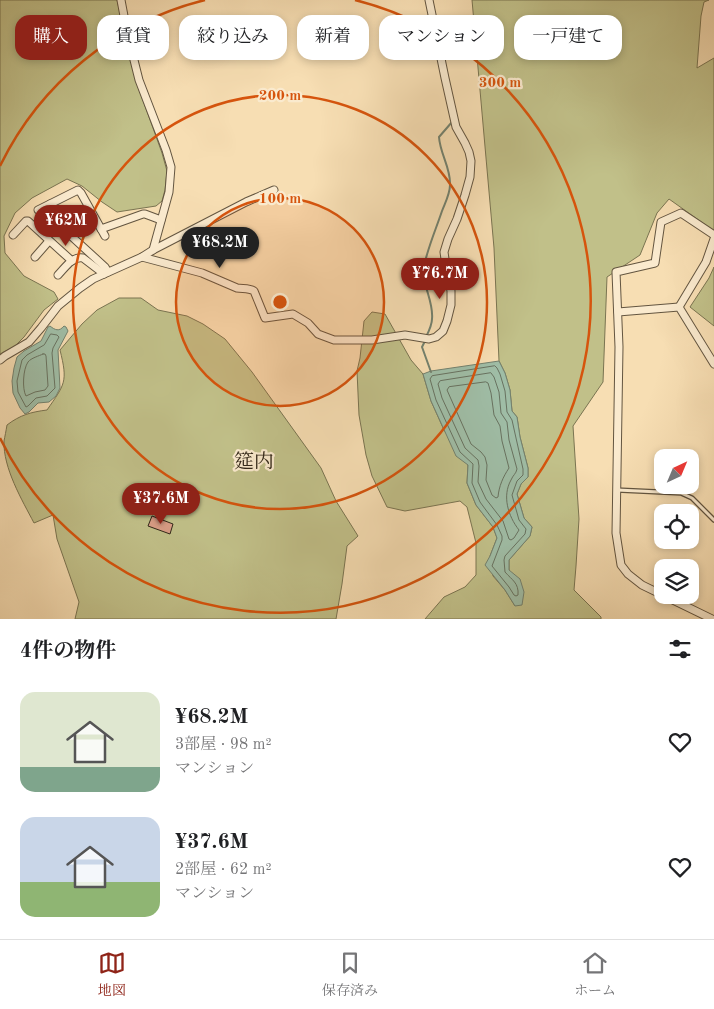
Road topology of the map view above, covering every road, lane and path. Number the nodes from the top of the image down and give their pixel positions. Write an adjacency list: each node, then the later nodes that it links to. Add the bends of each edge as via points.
1 (121, 0): 6 (street, via 139,80 171,167 169,192)
2 (430, 0): 14 (street, via 456,127 471,162 465,195 444,252 451,305 443,331 436,338 405,335 372,340 334,340 318,334 293,314 266,318 251,289 237,288 202,273)
3 (274, 190): 12 (street)
4 (50, 204): 5 (street); 7 (street, via 78,190); 16 (street, via 70,235 105,267)
5 (38, 210)
6 (161, 220): 7 (street, via 143,214); 12 (street)
7 (101, 228): 9 (street)
8 (13, 235): 11 (street, via 28,221)
9 (106, 236)
10 (714, 237): 18 (street, via 706,262); 19 (street, via 681,213 661,222 655,263 616,272)
11 (50, 241): 13 (street); 15 (street)
12 (153, 250): 14 (street)
13 (35, 257)
14 (142, 257): 16 (street)
15 (72, 261): 16 (street, via 77,257 83,258); 17 (street)
16 (106, 273): 20 (street, via 87,283 58,306 28,342)
17 (58, 275)
18 (679, 307): 19 (street); 21 (street)
19 (618, 312): 22 (street)
20 (0, 360)
21 (714, 364)
22 (617, 490): 23 (lane, via 681,493 692,498); 24 (street, via 616,534 622,565 628,574 642,585)
23 (714, 520)
24 (712, 619)

